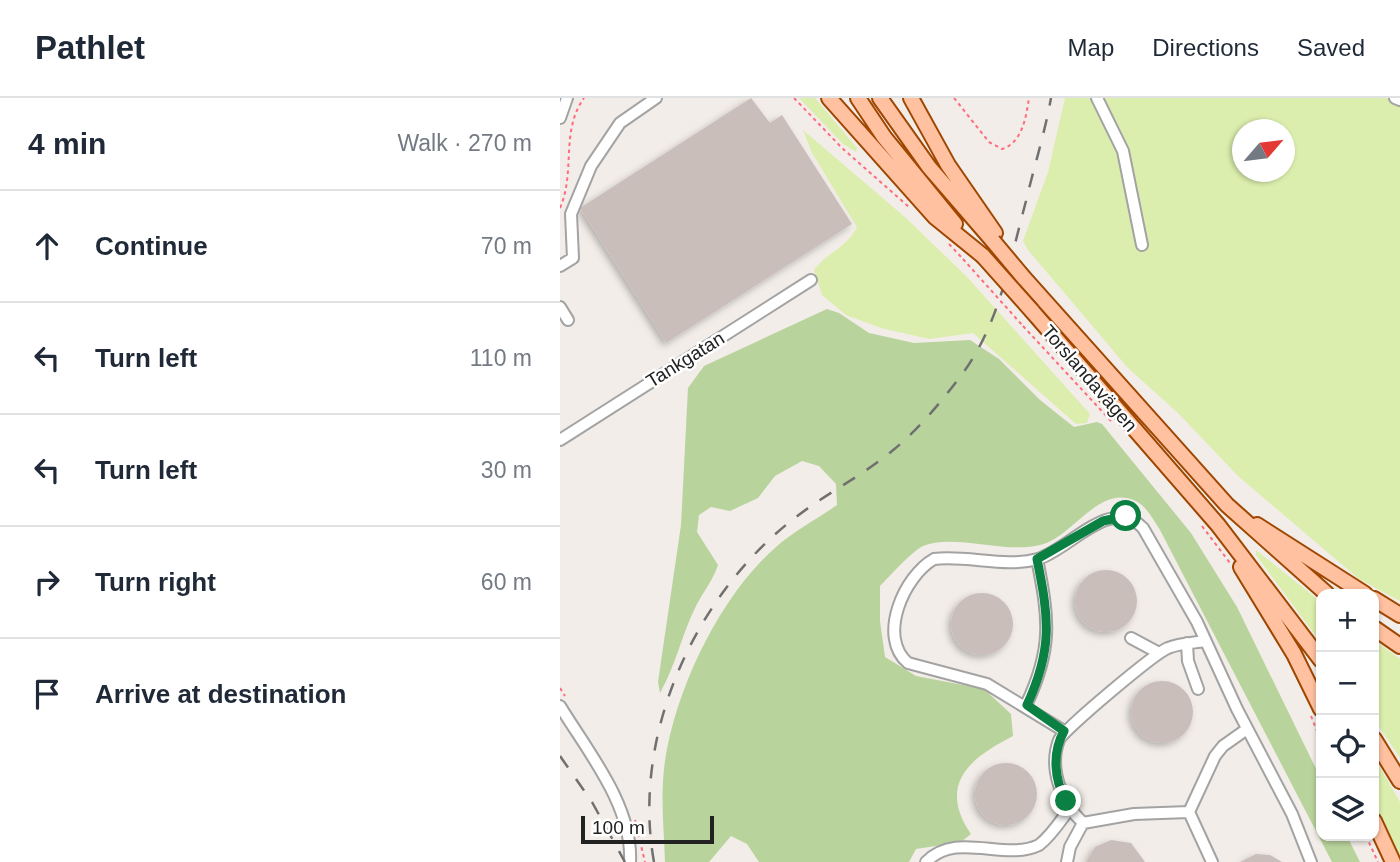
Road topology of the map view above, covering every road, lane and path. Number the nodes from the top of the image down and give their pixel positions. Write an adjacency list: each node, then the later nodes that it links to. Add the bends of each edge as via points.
1 (584, 98): 15 (path, via 568,130 568,182)
2 (656, 98): 21 (street, via 620,123 591,166 571,214 573,258)
3 (794, 98): 16 (path)
4 (829, 98): 20 (main road, via 935,217)
5 (858, 98): 20 (main road, Torslandavägen, via 910,170)
6 (880, 98): 17 (main road, Torslandavägen, via 929,167)
7 (911, 98): 17 (main road)
8 (954, 98): 9 (path, via 989,142 1002,149 1019,137)
9 (1029, 98)
10 (1097, 98): 19 (street, via 1124,151)
11 (1395, 98): 13 (street)
12 (563, 99): 14 (street)
13 (1400, 100)
14 (560, 118)
15 (560, 208)
16 (910, 208)
17 (995, 240): 27 (main road, Torslandavägen, bridge)
18 (946, 241): 25 (path, bridge)
19 (1142, 245)
20 (983, 256): 29 (main road, Torslandavägen, bridge)
21 (560, 266)
22 (811, 280): 26 (street, Tankgatan)
23 (560, 307): 24 (street)
24 (568, 320)
25 (1111, 421)
26 (560, 440)
27 (1227, 505): 32 (main road, Torslandavägen); 33 (main road)
28 (1196, 518): 31 (path)
29 (1218, 525): 42 (main road, Torslandavägen); 46 (main road, via 1294,654)
30 (1037, 559): 38 (street, via 1103,521 1126,516 1134,519 1180,591); 44 (street, via 1048,640 1045,661); 44 (street, via 934,559 914,576 894,627 899,656 908,663 987,684)
31 (1233, 568)
32 (1321, 589)
33 (1357, 589)
34 (1379, 602): 35 (main road)
35 (1400, 615)
36 (1379, 631): 40 (main road)
37 (1130, 638): 41 (street)
38 (1205, 641): 39 (street); 47 (street)
39 (1187, 643): 41 (street); 43 (street)
40 (1400, 646)
41 (1159, 653): 48 (street)
42 (1316, 653)
43 (1198, 689)
44 (1027, 705): 48 (street)
45 (560, 706): 57 (street, via 610,789 631,841)
46 (1315, 709)
47 (1247, 729): 52 (street, via 1215,756); 62 (street, via 1292,814)
48 (1064, 731): 51 (street, via 1055,760 1060,791)
49 (1379, 747): 50 (main road)
50 (1400, 781)
51 (1070, 808): 53 (street); 56 (street, via 1047,837 1027,851 1000,855)
52 (1189, 812): 53 (street, via 1133,814); 61 (street)
53 (1083, 823): 60 (street)
54 (1379, 832): 64 (main road)
55 (1368, 841): 63 (path)
56 (966, 849): 58 (street, via 946,850); 59 (street)
57 (631, 862)
58 (926, 862)
59 (968, 862)
60 (1067, 862)
61 (1212, 862)
62 (1311, 862)
63 (1378, 862)
64 (1393, 862)

